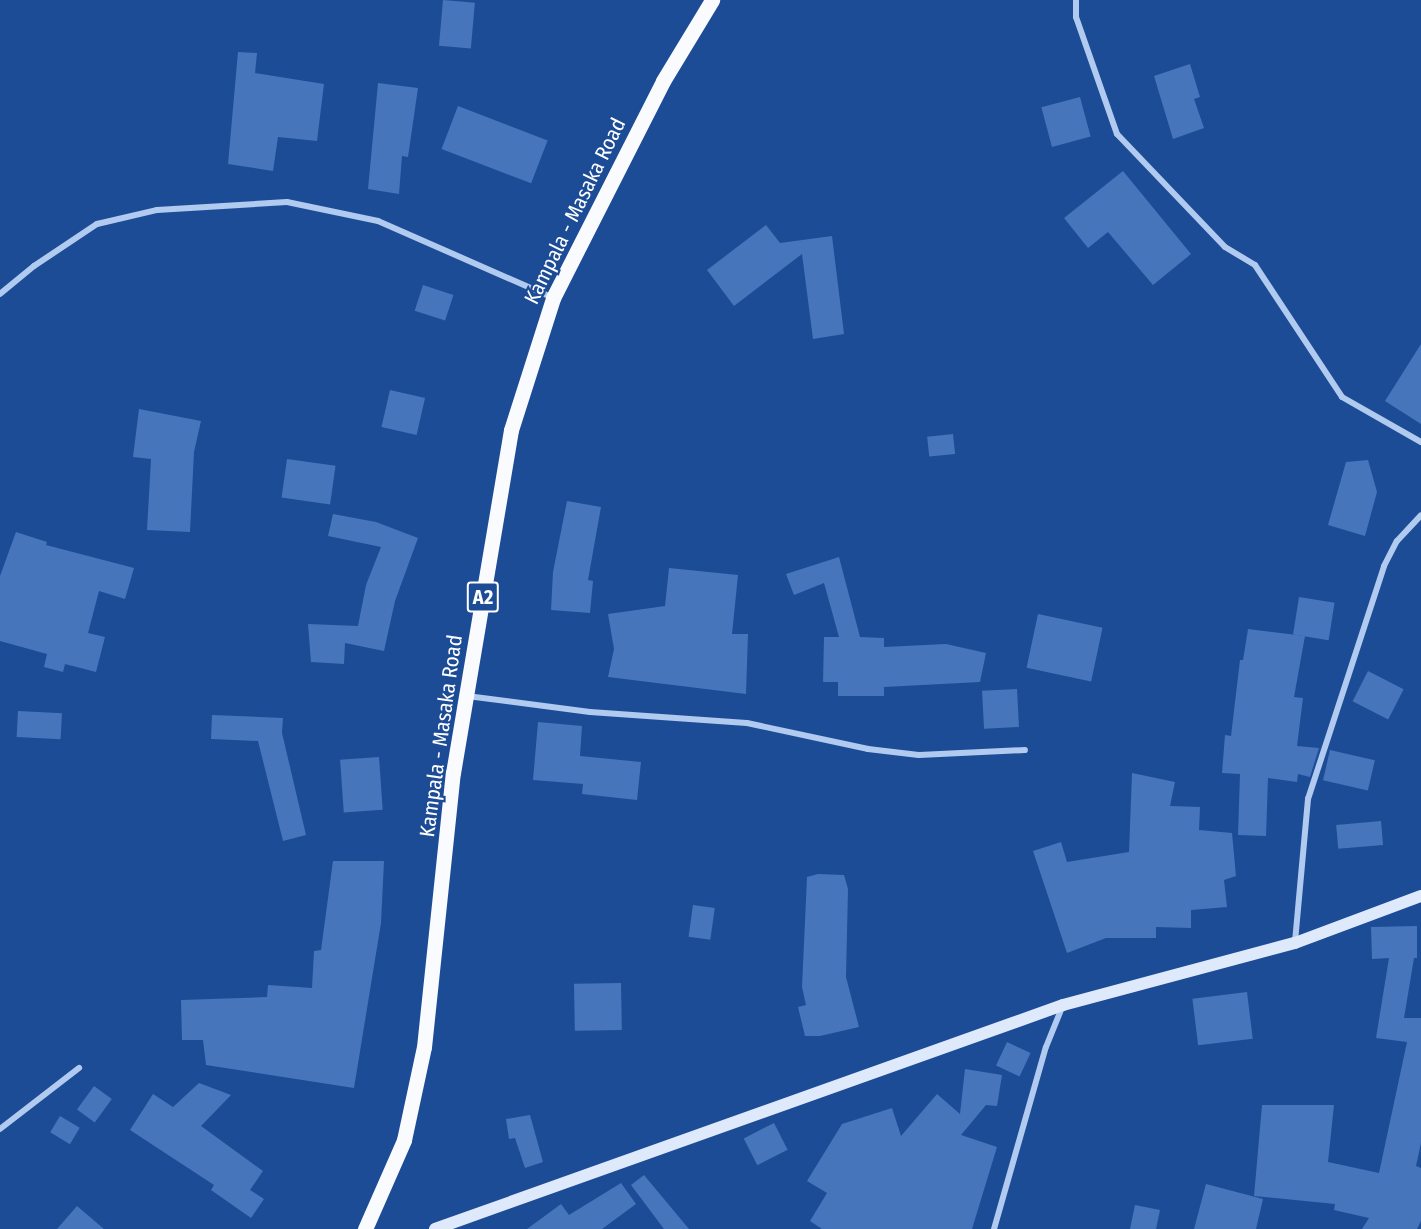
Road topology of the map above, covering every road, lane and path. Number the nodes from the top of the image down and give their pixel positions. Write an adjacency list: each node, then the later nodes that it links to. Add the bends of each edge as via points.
1 (712, 0): 4 (main road, Kampala - Masaka Road / A2, via 663,81)
2 (1076, 0): 5 (street, via 1076,17 1117,134 1225,247 1255,265 1342,397)
3 (0, 294): 4 (street, via 97,224 157,210 288,202 378,221)
4 (553, 298): 7 (main road, Kampala - Masaka Road / A2, via 511,429)
5 (1421, 442)
6 (1421, 515): 10 (street, via 1397,541 1384,566 1308,799)
7 (466, 696): 8 (street, via 590,712 747,723 868,749 919,755); 14 (main road, Kampala - Masaka Road / A2, via 453,773 424,1047 404,1140)
8 (1025, 750)
9 (1421, 896): 10 (street)
10 (1295, 943): 11 (street)
11 (1063, 1005): 15 (street); 16 (street, via 1046,1047)
12 (79, 1068): 13 (street)
13 (0, 1129)
14 (365, 1229)
15 (435, 1229)
16 (994, 1229)

